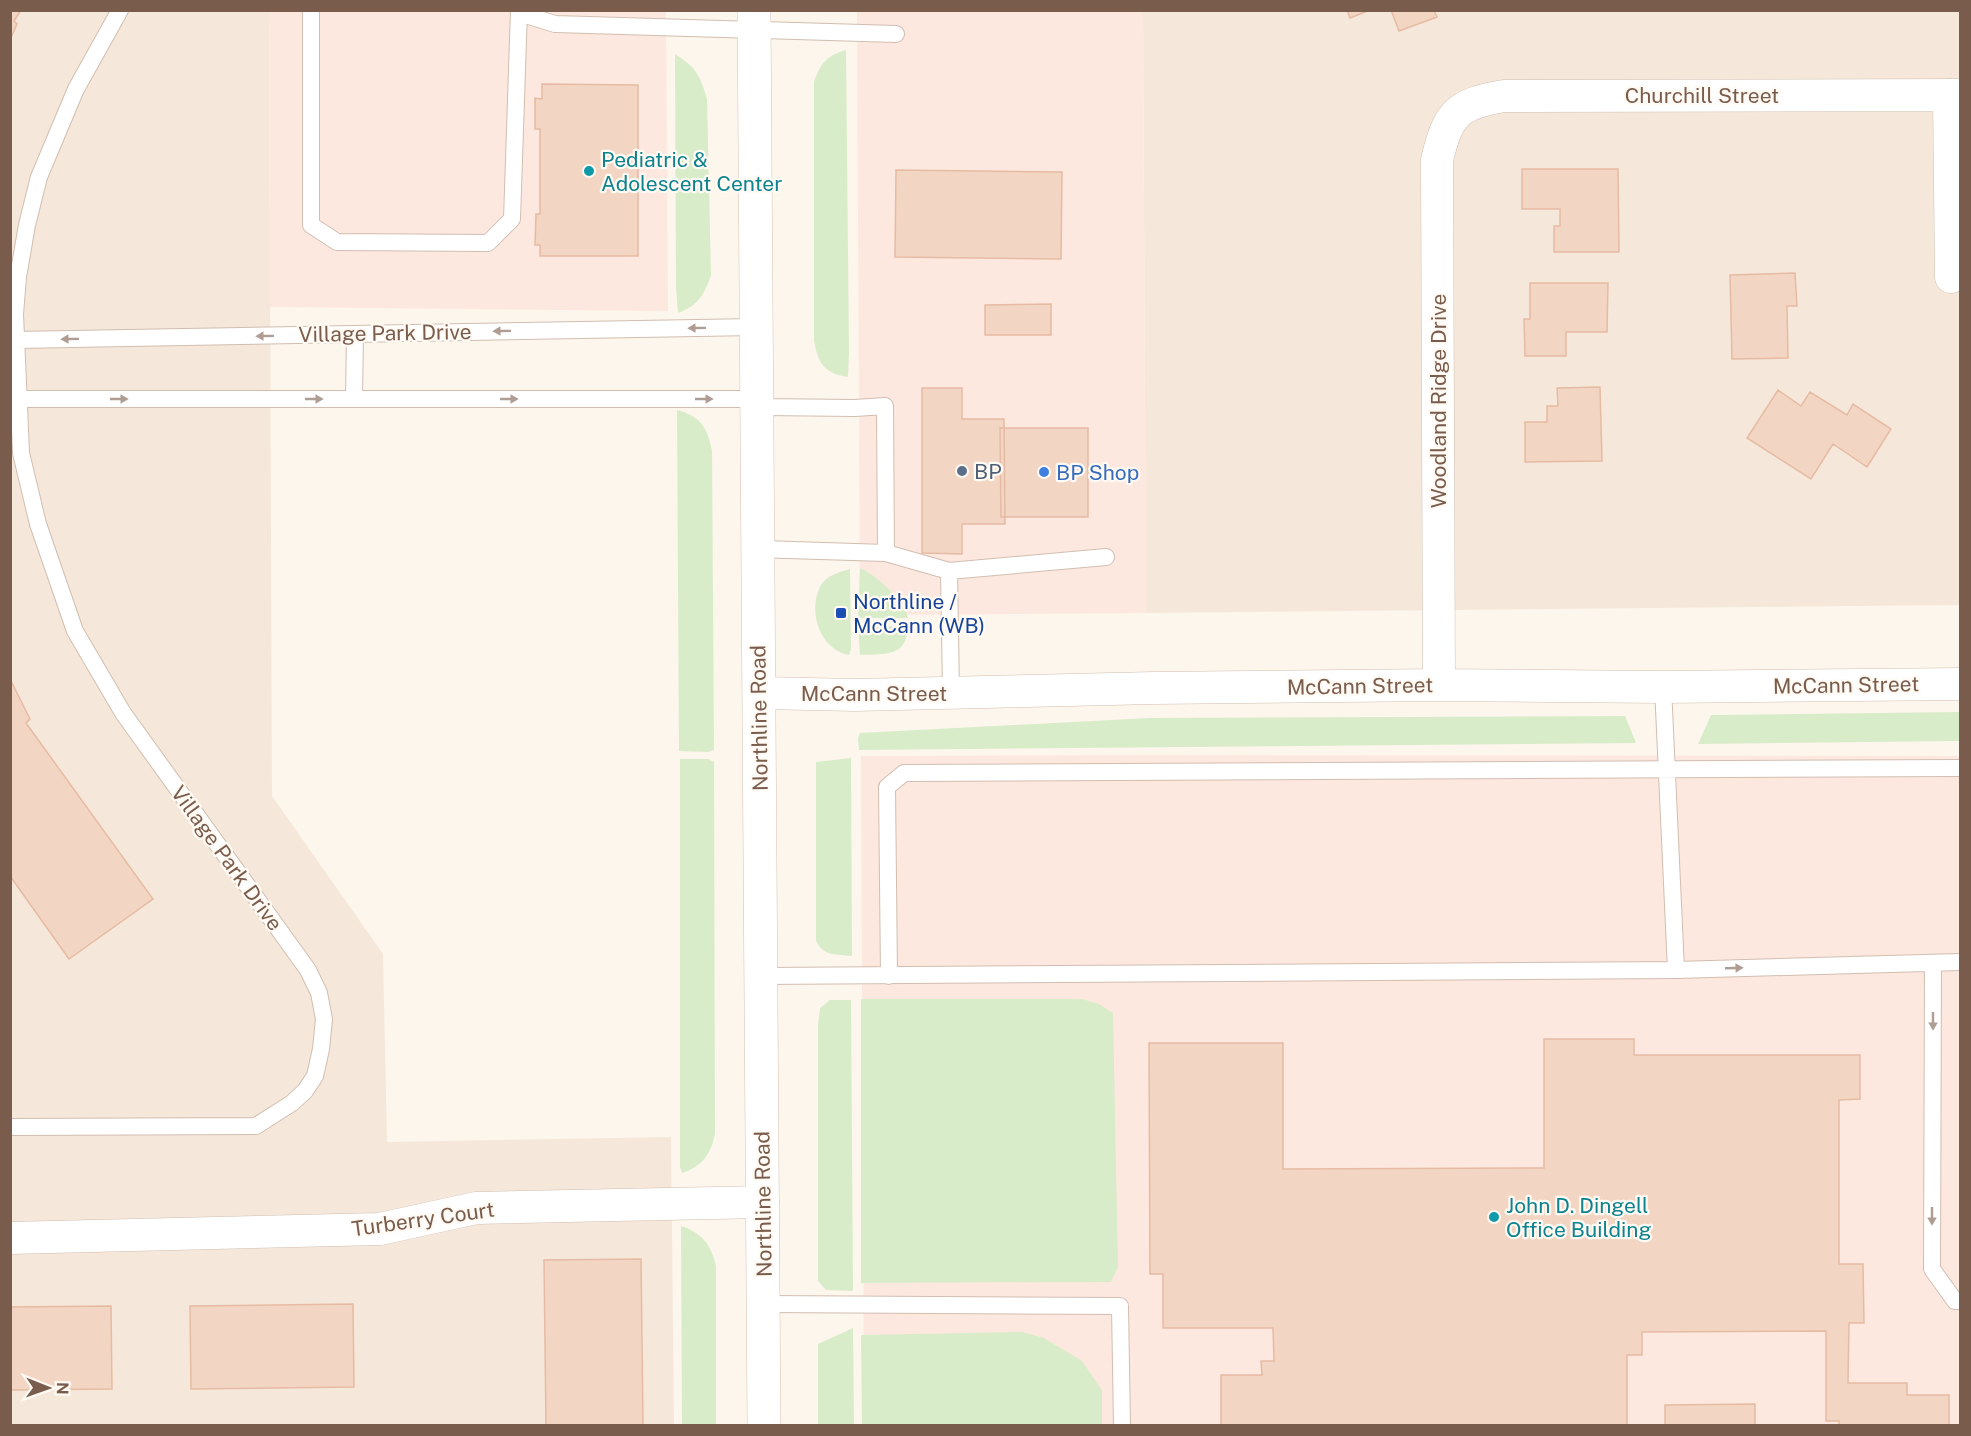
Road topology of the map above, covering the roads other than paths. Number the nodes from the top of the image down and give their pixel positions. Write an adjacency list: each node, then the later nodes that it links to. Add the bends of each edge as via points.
1 (120, 10): 11 (lane, Village Park Drive, via 76,89 39,177 18,277)
2 (311, 10): 3 (lane, via 311,225 337,242 488,243 512,219)
3 (519, 12): 4 (lane, via 555,24)
4 (754, 20): 5 (lane); 9 (main road, Northline Road)
5 (896, 33)
6 (1955, 95): 7 (street, Churchill Street, via 1504,96 1481,100); 8 (street)
7 (1450, 119): 20 (street, Woodland Ridge Drive, via 1437,160)
8 (1951, 277)
9 (755, 327): 10 (lane, Village Park Drive, one-way to 10); 14 (main road, Northline Road)
10 (355, 334): 11 (lane, Village Park Drive, one-way to 11); 13 (lane)
11 (15, 340): 12 (lane, Village Park Drive)
12 (18, 399): 13 (lane, one-way to 13); 31 (lane, Village Park Drive, via 21,453 38,524 75,631 123,713 308,970 319,993 324,1019 315,1076 292,1103 256,1126)
13 (354, 399): 14 (lane, one-way to 14)
14 (756, 403): 15 (main road, Northline Road); 16 (lane, via 885,406)
15 (758, 549): 16 (lane); 23 (main road, Northline Road)
16 (886, 553): 18 (lane)
17 (1106, 556): 18 (lane)
18 (949, 571): 22 (lane)
19 (1960, 684): 21 (street, McCann Street)
20 (1439, 685): 21 (street, McCann Street); 22 (street, McCann Street)
21 (1663, 687): 25 (lane)
22 (951, 692): 23 (street, McCann Street)
23 (759, 693): 29 (main road, Northline Road)
24 (1960, 768): 25 (lane)
25 (1666, 770): 28 (lane); 30 (lane, via 904,773 887,787)
26 (1960, 962): 27 (lane)
27 (1933, 963): 28 (lane, one-way to 27); 34 (lane, one-way to 34, via 1932,1269 1955,1301)
28 (1676, 970): 30 (lane)
29 (761, 976): 30 (lane); 32 (main road, Northline Road)
30 (889, 976)
31 (10, 1127)
32 (763, 1202): 33 (street, Turberry Court, via 476,1208 380,1229); 35 (main road, Northline Road)
33 (10, 1238)
34 (1960, 1301)
35 (764, 1304): 36 (main road, Northline Road); 37 (lane, via 1120,1306)
36 (764, 1425)
37 (1122, 1425)

